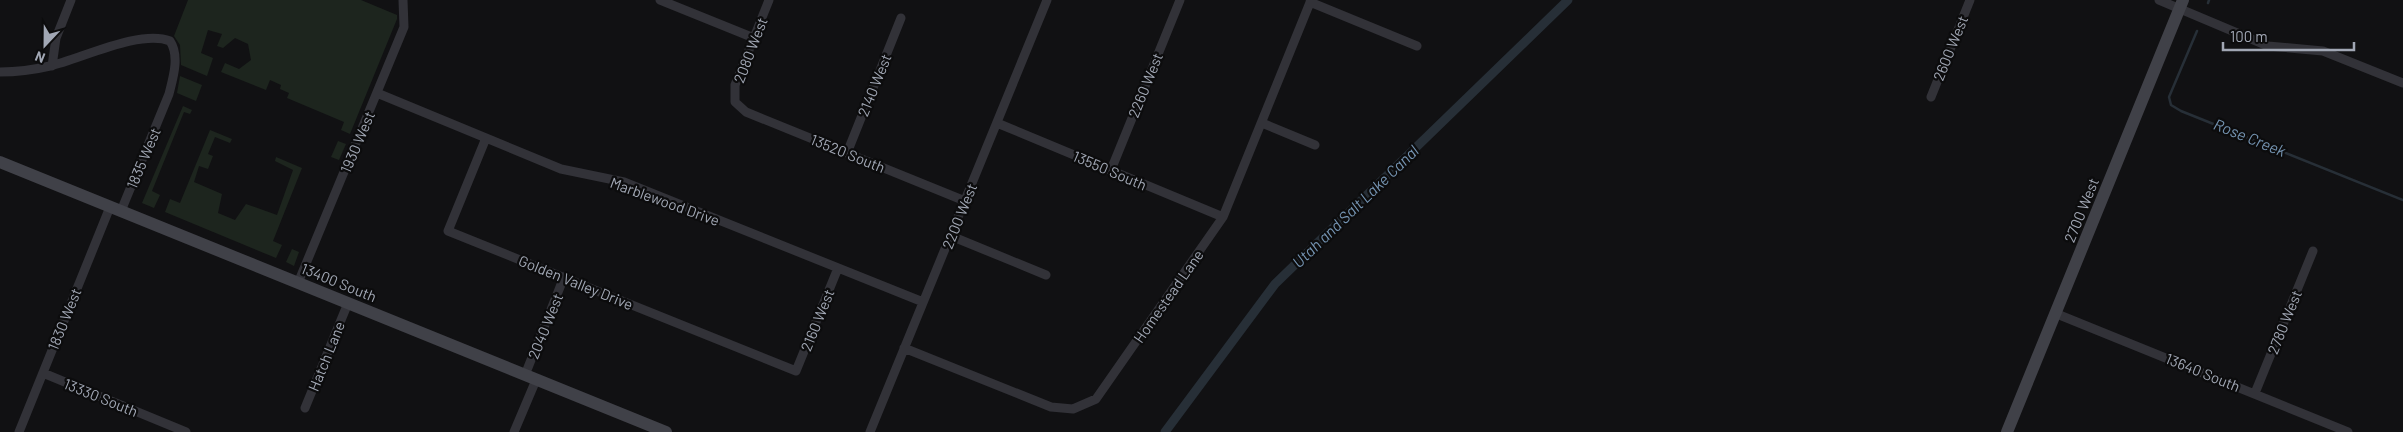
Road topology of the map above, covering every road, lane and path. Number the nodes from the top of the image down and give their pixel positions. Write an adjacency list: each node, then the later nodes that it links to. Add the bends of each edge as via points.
1 (71, 0): 14 (street, via 56,38)
2 (404, 0): 17 (street, 1930 West, via 404,27)
3 (660, 0): 12 (street)
4 (769, 0): 12 (street, 2080 West)
5 (1047, 0): 21 (street, 2200 West)
6 (1180, 0): 26 (street, 2260 West)
7 (1970, 0): 18 (street, 2600 West)
8 (2159, 0): 10 (street)
9 (1311, 1): 13 (street); 20 (street, Homestead Lane)
10 (2181, 4): 16 (street, via 2268,46 2323,51); 38 (street, 2700 West)
11 (901, 18): 24 (street, 2140 West)
12 (754, 38): 19 (street, 2080 West, via 735,85)
13 (1417, 46)
14 (52, 66): 15 (street, via 23,72); 28 (street, 1835 West, via 128,42 164,39 170,42 175,54 174,77 165,105)
15 (0, 72)
16 (2403, 84)
17 (377, 93): 22 (street, Marblewood Drive); 35 (street, 1930 West)
18 (1931, 96)
19 (735, 102): 24 (street, 13520 South, via 746,112)
20 (1262, 123): 23 (street); 29 (street, Homestead Lane)
21 (997, 124): 26 (street, 13550 South); 27 (street, 2200 West)
22 (486, 138): 32 (street, Marblewood Drive, via 561,169 624,182); 34 (street, Golden Valley Drive, via 448,231)
23 (1315, 145)
24 (847, 153): 27 (street, 13520 South)
25 (0, 162): 28 (street, 13400 South)
26 (1111, 170): 29 (street, 13550 South)
27 (964, 200): 30 (street, 2200 West)
28 (116, 209): 35 (street, 13400 South); 41 (street, 1830 West)
29 (1223, 218): 39 (street, Homestead Lane, via 1096,399 1073,409 1051,407)
30 (951, 236): 33 (street); 36 (street, 2200 West)
31 (2313, 251): 43 (street, 2780 West)
32 (838, 268): 36 (street, Marblewood Drive); 40 (street, 2160 West)
33 (1046, 276)
34 (564, 277): 40 (street, Golden Valley Drive); 42 (street, 2040 West)
35 (298, 283): 37 (street, 13400 South)
36 (923, 302): 39 (street, 2200 West)
37 (348, 303): 42 (street, 13400 South); 44 (street, Hatch Lane)
38 (2057, 314): 43 (street, 13640 South); 50 (street, 2700 West)
39 (904, 348): 49 (street, 2200 West)
40 (796, 371)
41 (43, 373): 45 (street, 1830 West); 46 (street, 13330 South)
42 (530, 377): 47 (street, 2040 West); 48 (street, 13400 South)
43 (2255, 393): 51 (street, 13640 South)
44 (305, 408)
45 (19, 432)
46 (186, 432)
47 (514, 432)
48 (666, 432)
49 (870, 432)
50 (2007, 432)
51 (2348, 432)

